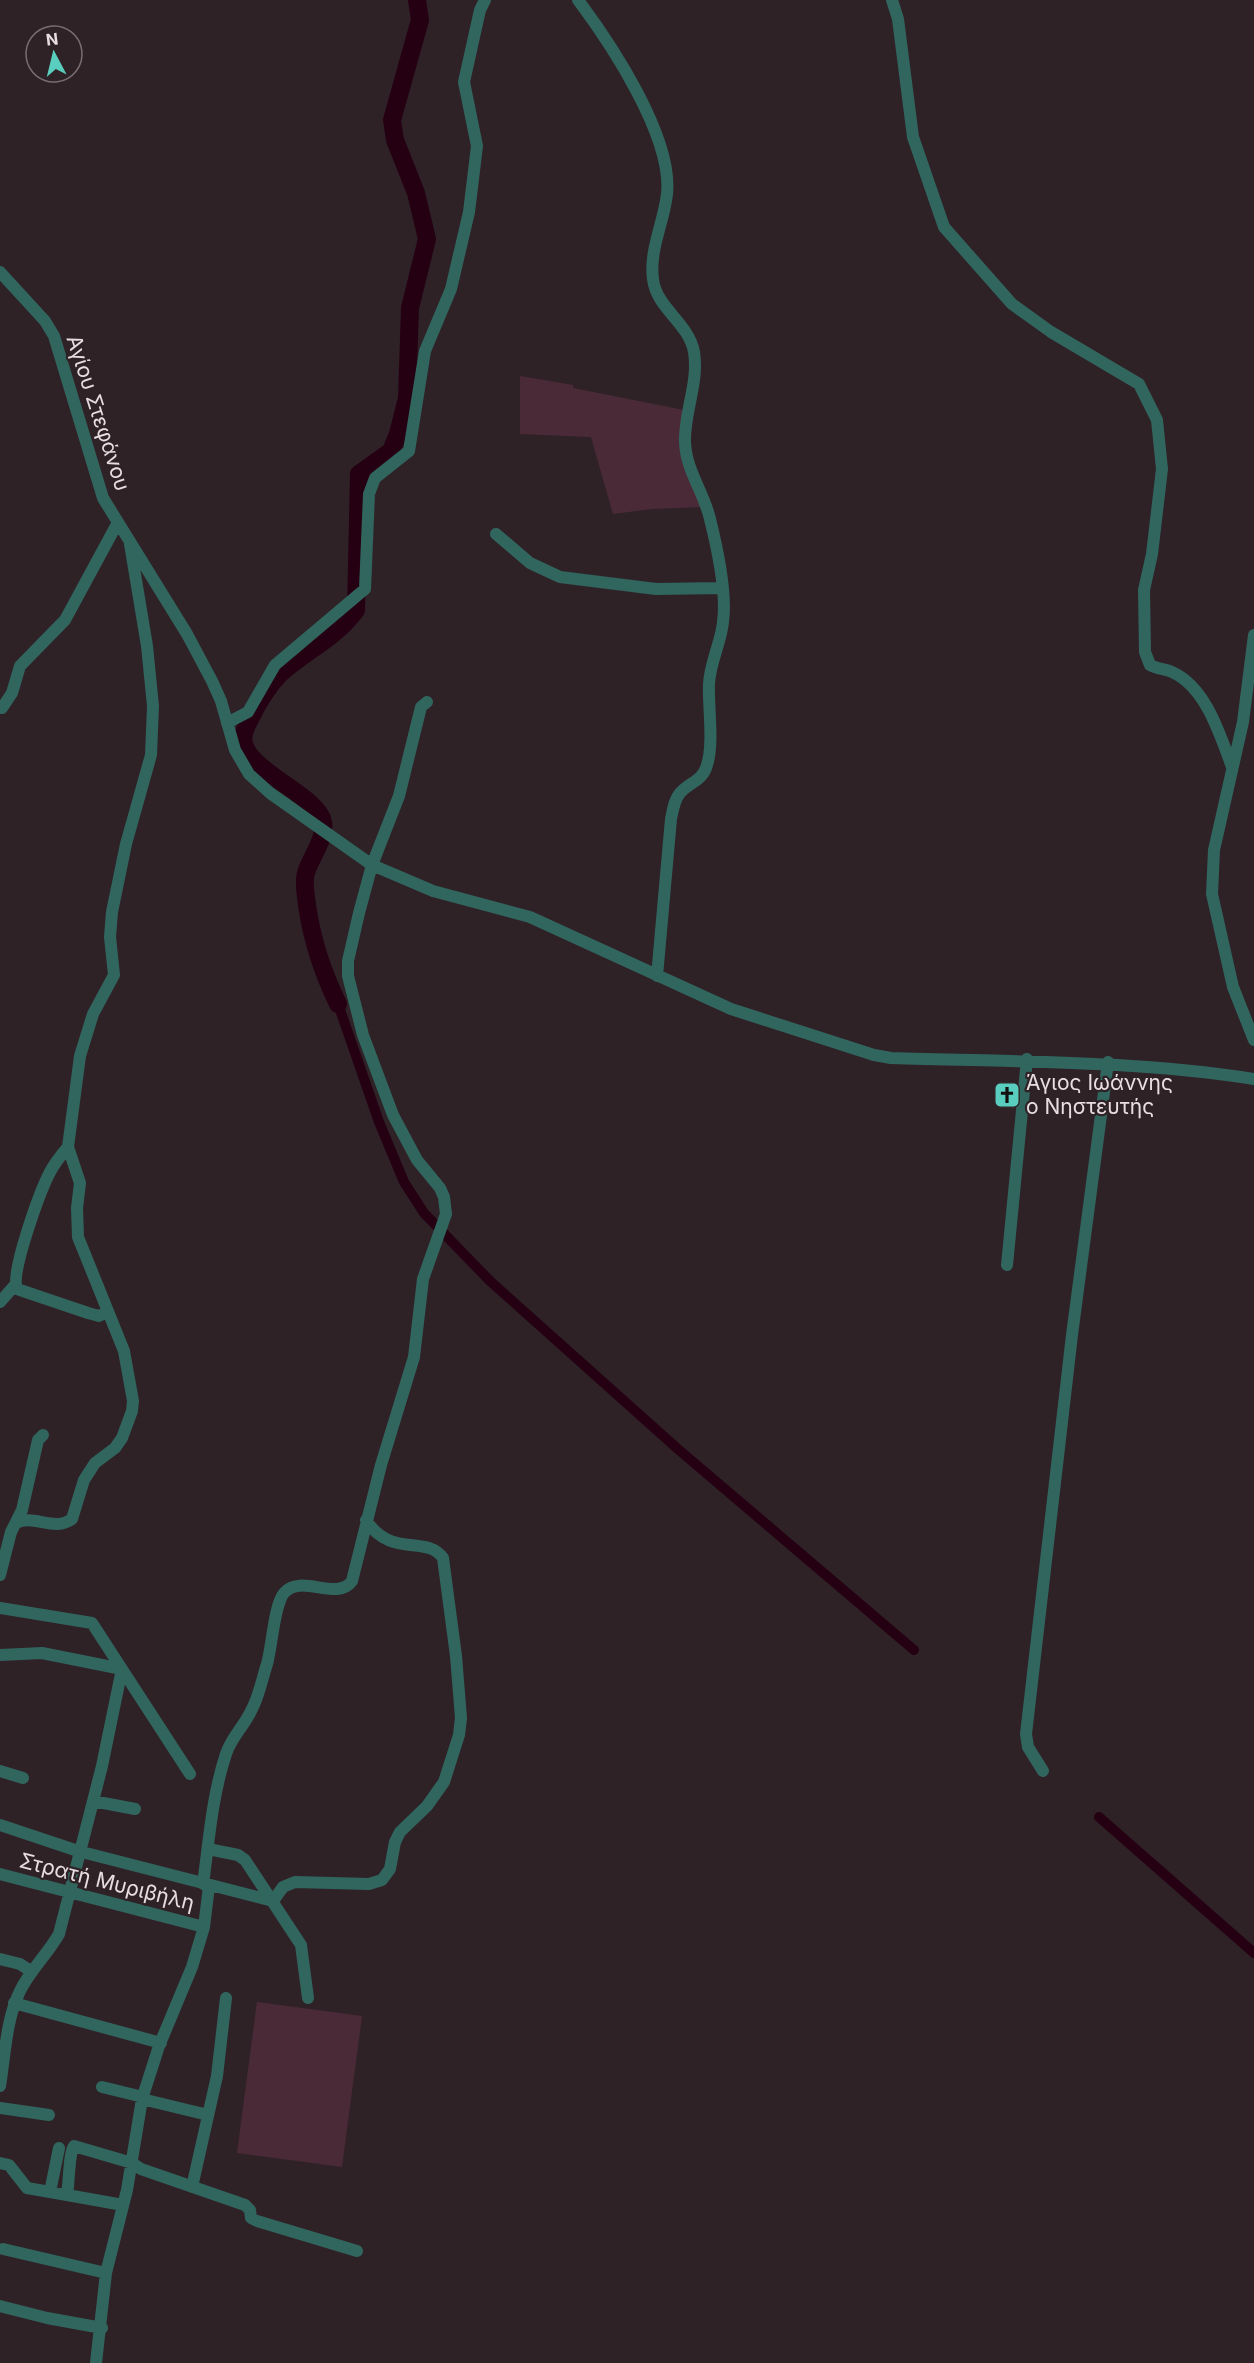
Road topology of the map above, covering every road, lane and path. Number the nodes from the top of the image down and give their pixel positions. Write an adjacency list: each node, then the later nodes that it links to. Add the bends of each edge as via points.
1 (485, 0): 12 (street, via 464,82 477,146 469,212 451,289 425,351 409,451 375,478 369,494 364,589 275,665 249,712)
2 (578, 0): 8 (street, via 621,60 649,116 667,171 667,195 652,280 661,299 690,335 694,379 685,441 688,464 710,517)
3 (892, 0): 13 (street, via 898,19 913,137 944,227 1012,304 1139,384 1157,420 1162,469 1144,590 1145,652 1150,665 1172,672 1193,688 1208,710)
4 (0, 272): 5 (street, Αγίου Στεφάνου, via 54,336 96,478)
5 (117, 524): 7 (street, Αγίου Στεφάνου); 11 (street, via 74,606 52,635 20,666 12,693)
6 (496, 534): 8 (street, via 530,563 560,577 656,589)
7 (129, 542): 12 (street, Αγίου Στεφάνου, via 197,652 221,700); 20 (street, via 147,646 153,706 151,755 112,912 114,975 96,1006 83,1046 69,1119)
8 (721, 588): 15 (street, via 723,622 710,676 708,764 699,779 683,789 675,800)
9 (1254, 635): 13 (street, via 1243,722)
10 (427, 702): 14 (street, via 421,707 399,796)
11 (2, 708)
12 (227, 723): 14 (street, Αγίου Στεφάνου, via 235,750 249,774 311,824)
13 (1232, 767): 16 (street, via 1214,850 1212,894 1230,979)
14 (372, 865): 15 (street, Αγίου Στεφάνου, via 432,891 530,916); 26 (street, via 348,961 352,996 393,1115 417,1160 440,1188 446,1214 419,1294 416,1344 406,1388)
15 (657, 976): 17 (street, Αγίου Στεφάνου, via 731,1009 874,1055 940,1060)
16 (1254, 1040)
17 (1027, 1059): 18 (street, Αγίου Στεφάνου); 21 (street)
18 (1108, 1062): 19 (street, Αγίου Στεφάνου); 33 (street, via 1026,1734 1028,1747)
19 (1254, 1079)
20 (68, 1147): 22 (street, via 49,1173 19,1258); 24 (street, via 80,1183 78,1237)
21 (1007, 1264)
22 (15, 1285): 23 (street); 24 (street, via 17,1289 88,1313 99,1316)
23 (0, 1302)
24 (107, 1312): 27 (street, via 124,1351 132,1387 132,1411 122,1438 116,1448 90,1469 72,1519 60,1524 24,1519)
25 (43, 1435): 27 (street, via 38,1440)
26 (366, 1520): 39 (street, via 349,1585 342,1589 299,1586 283,1595 255,1702 224,1763); 44 (street, via 391,1543 432,1548 443,1558 456,1656 459,1735 444,1782 427,1806 400,1832 390,1869 382,1880 369,1884 295,1882 283,1887)
27 (16, 1523): 28 (street)
28 (0, 1575)
29 (0, 1608): 31 (street, via 88,1621)
30 (0, 1655): 31 (street, via 42,1653)
31 (122, 1669): 34 (street); 36 (street)
32 (0, 1771): 35 (street)
33 (1043, 1771)
34 (190, 1774)
35 (23, 1778)
36 (93, 1801): 37 (street); 40 (street)
37 (135, 1809)
38 (0, 1825): 40 (street)
39 (208, 1849): 42 (street); 44 (street, via 245,1860)
40 (78, 1851): 42 (street); 43 (street)
41 (2, 1879): 43 (street, Στρατή Μυριβήλη)
42 (206, 1885): 44 (street); 45 (street)
43 (69, 1892): 45 (street, Στρατή Μυριβήλη); 47 (street, via 58,1934)
44 (273, 1901): 49 (street, via 301,1945)
45 (204, 1927): 52 (street, via 188,1979)
46 (0, 1959): 47 (street)
47 (32, 1972): 50 (street)
48 (226, 1998): 59 (street)
49 (309, 1998)
50 (14, 2003): 51 (street); 52 (street)
51 (5, 2026): 53 (street)
52 (161, 2043): 56 (street)
53 (3, 2054): 54 (street)
54 (0, 2086)
55 (102, 2087): 56 (street)
56 (143, 2098): 59 (street); 62 (street)
57 (0, 2108): 58 (street)
58 (49, 2115)
59 (208, 2115): 63 (street)
60 (59, 2148): 64 (street)
61 (0, 2163): 64 (street, via 9,2165 27,2187)
62 (132, 2163): 63 (street); 65 (street, via 74,2146 70,2151); 66 (street)
63 (192, 2187): 68 (street, via 245,2205 257,2221)
64 (50, 2192): 65 (street)
65 (67, 2194): 66 (street)
66 (123, 2205): 69 (street)
67 (3, 2249): 69 (street)
68 (357, 2251)
69 (106, 2273): 71 (street)
70 (0, 2306): 71 (street)
71 (102, 2328): 72 (street)
72 (96, 2363)

